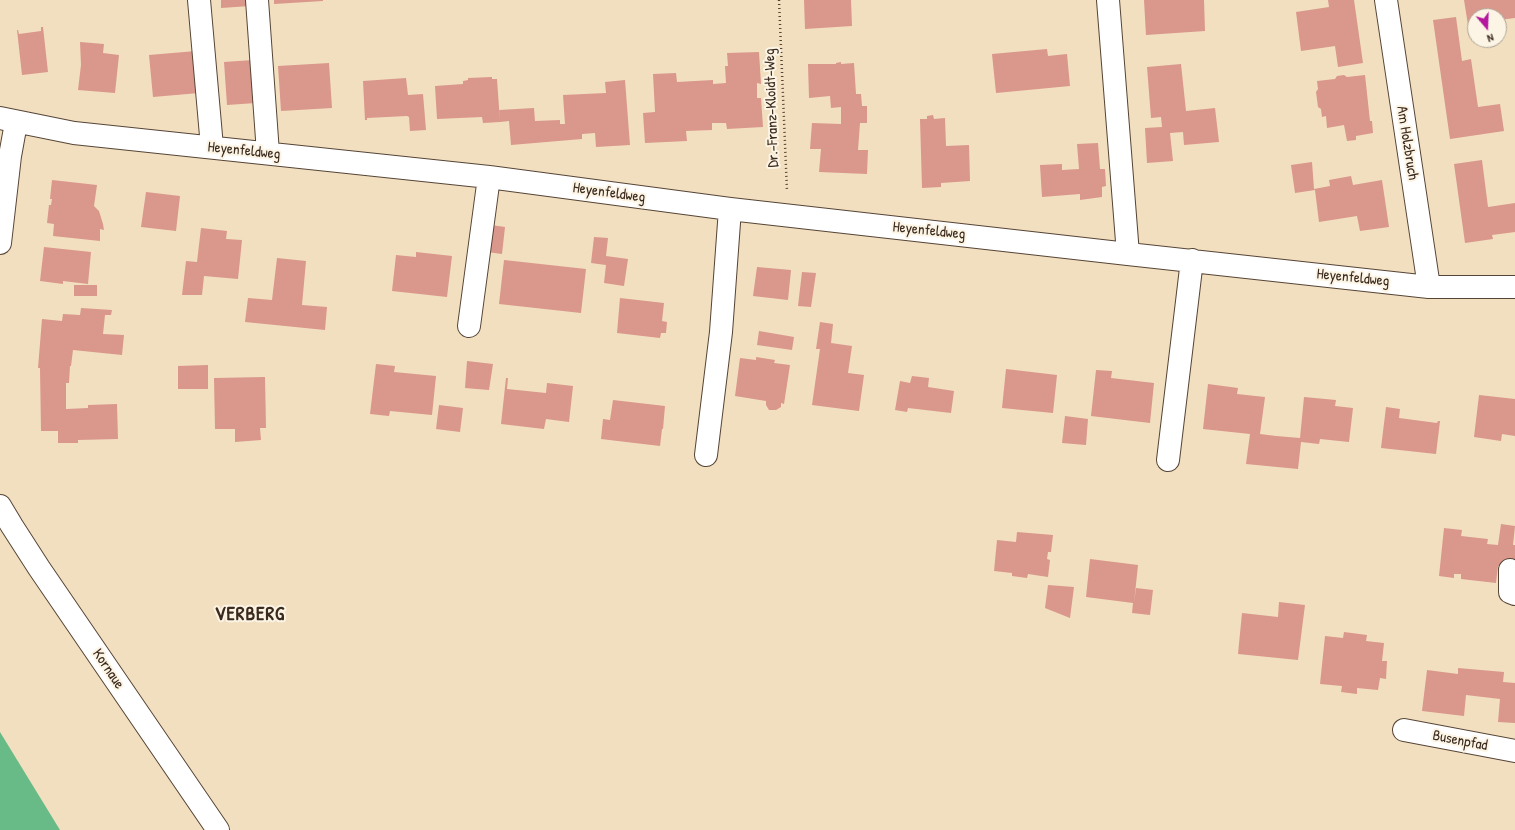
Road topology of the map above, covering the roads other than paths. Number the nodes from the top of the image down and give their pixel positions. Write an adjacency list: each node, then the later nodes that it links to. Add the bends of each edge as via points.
1 (199, 0): 6 (street)
2 (257, 0): 7 (street)
3 (1108, 0): 11 (street)
4 (1386, 0): 13 (street, Am Holzbruch)
5 (8, 120): 6 (street, Heyenfeldweg, via 74,133); 10 (street, via 10,156)
6 (212, 147): 7 (street, Heyenfeldweg)
7 (268, 153): 8 (street, Heyenfeldweg)
8 (489, 177): 9 (street, Heyenfeldweg); 15 (street)
9 (730, 209): 11 (street, Heyenfeldweg); 16 (street, via 722,332)
10 (0, 243)
11 (1128, 254): 12 (street, Heyenfeldweg)
12 (1192, 260): 13 (street, Heyenfeldweg); 17 (street)
13 (1429, 287): 14 (street, Heyenfeldweg)
14 (1515, 287)
15 (470, 326)
16 (706, 455)
17 (1168, 460)
18 (0, 506): 23 (street, Kornaue, via 39,568)
19 (1510, 570): 20 (street, via 1510,592)
20 (1515, 594)
21 (1404, 730): 22 (street, Busenpfad)
22 (1515, 751)
23 (218, 830)

